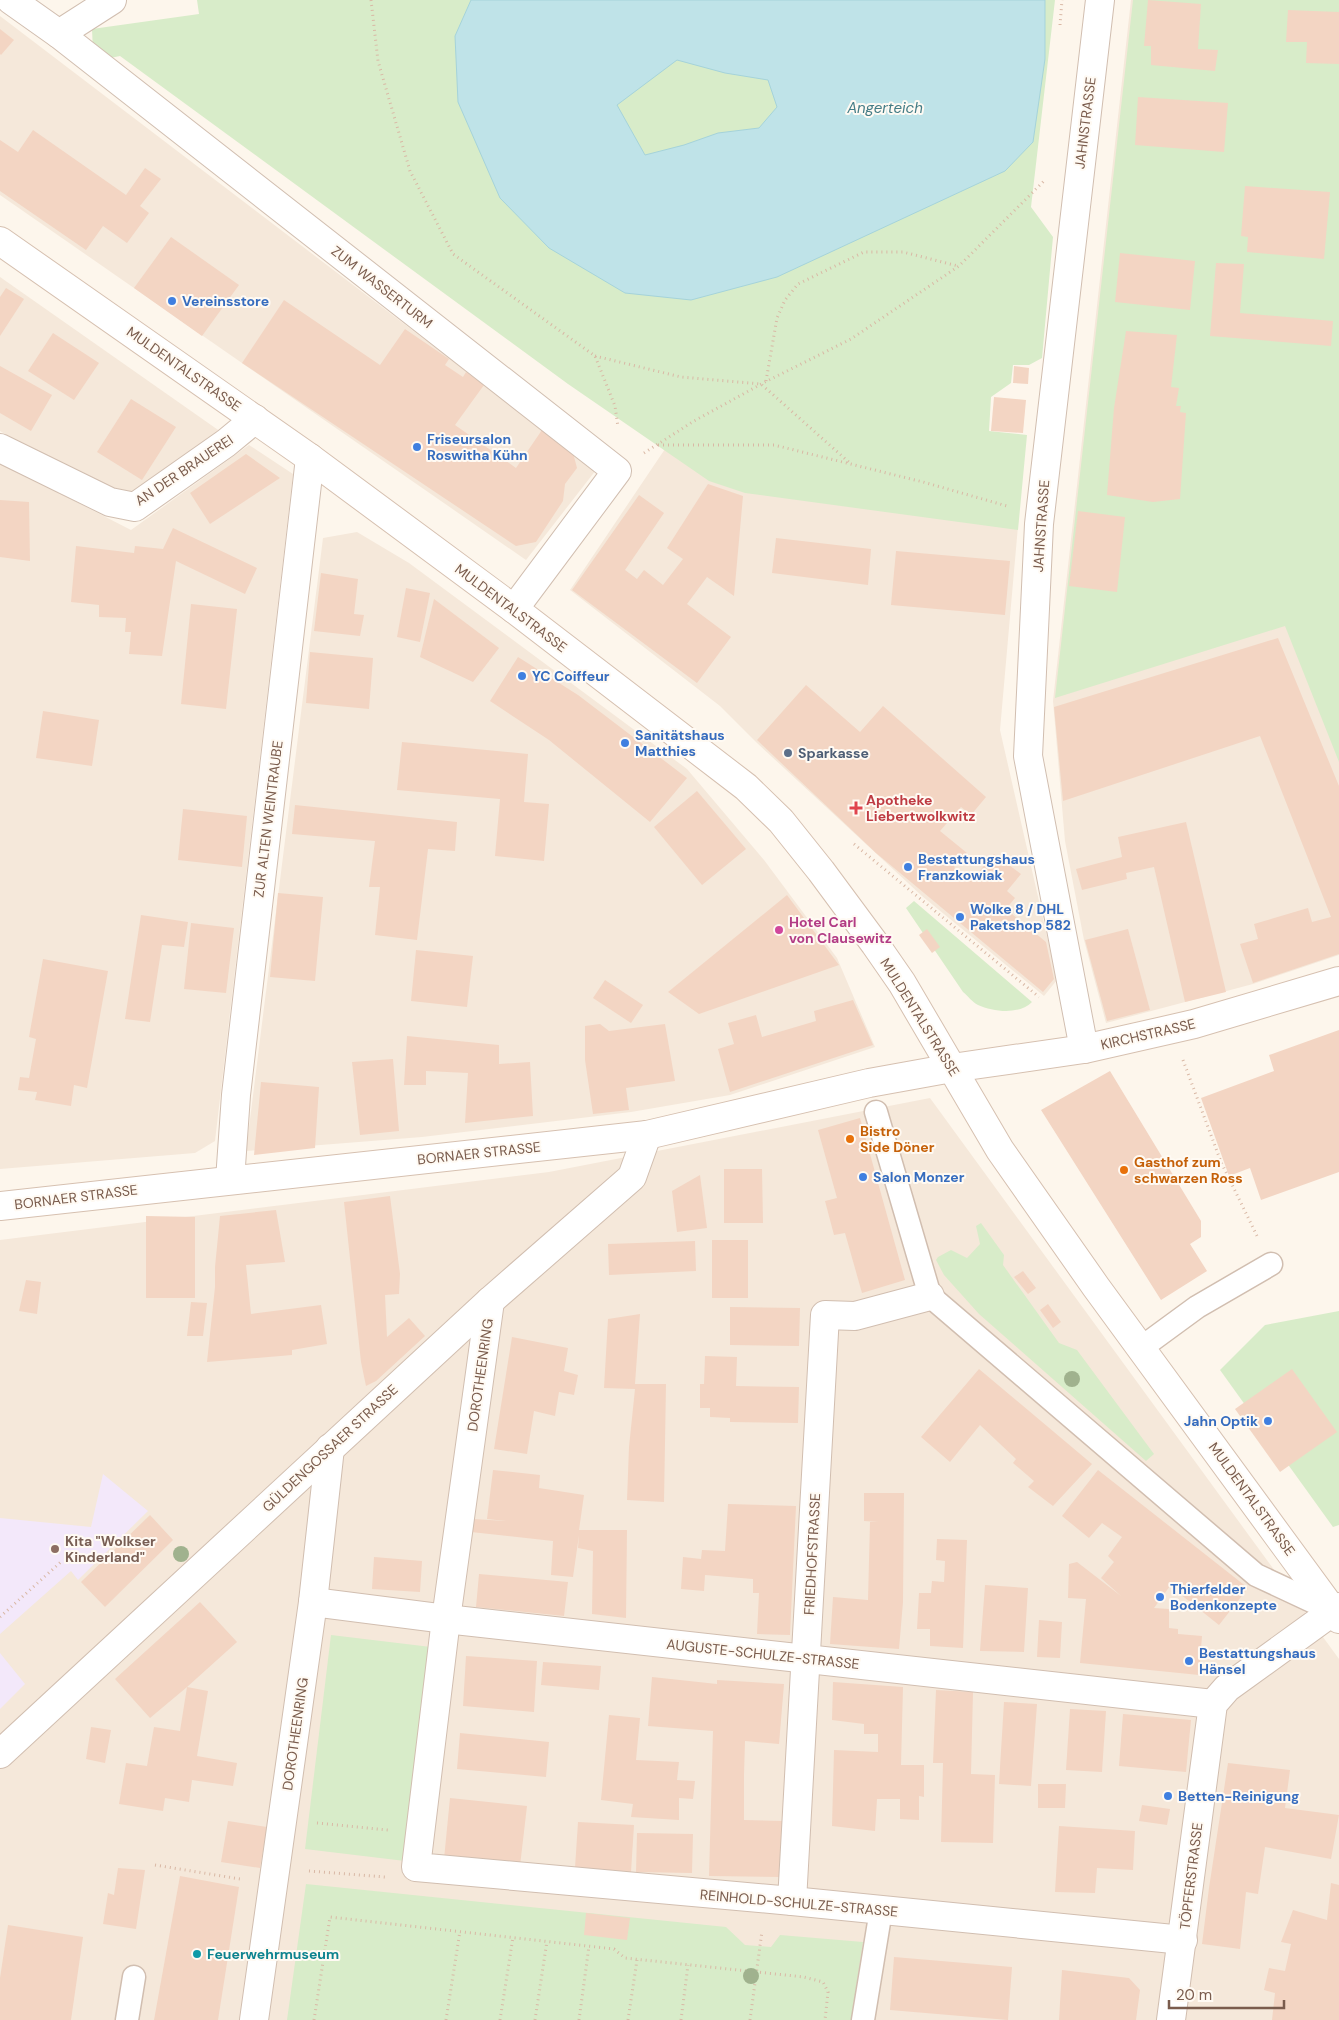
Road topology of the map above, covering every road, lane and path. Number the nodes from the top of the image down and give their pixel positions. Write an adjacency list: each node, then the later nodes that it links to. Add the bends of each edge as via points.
1 (10, 0): 5 (street, ZUM WASSERTURM)
2 (112, 0): 5 (street)
3 (371, 0): 9 (path, via 378,61 410,171 452,254)
4 (1100, 0): 18 (street, JAHNSTRASSE)
5 (59, 34): 17 (street, ZUM WASSERTURM)
6 (1047, 178): 8 (path)
7 (0, 241): 12 (street, MULDENTALSTRASSE)
8 (959, 266): 10 (path, via 851,339); 10 (path, via 903,252 864,252 798,284 785,300 777,318)
9 (595, 356): 11 (path, via 681,377); 17 (path, via 615,406 620,439)
10 (765, 382): 11 (path)
11 (761, 384): 13 (path); 16 (path)
12 (255, 419): 14 (street, AN DER BRAUEREI, via 135,507 110,502); 15 (street, MULDENTALSTRASSE)
13 (658, 445): 16 (path, via 774,445); 17 (path)
14 (0, 448)
15 (310, 458): 19 (street, MULDENTALSTRASSE); 28 (street, ZUR ALTEN WEINTRAUBE, via 236,1095)
16 (852, 464): 18 (path, via 1004,505)
17 (617, 471): 19 (street)
18 (1040, 511): 23 (street, JAHNSTRASSE, via 1028,756)
19 (514, 609): 24 (street, MULDENTALSTRASSE, via 746,787 781,820 902,983)
20 (854, 844): 22 (path)
21 (1339, 981): 23 (street, KIRCHSTRASSE, via 1194,1024)
22 (1041, 1000)
23 (1084, 1050): 24 (street, KIRCHSTRASSE)
24 (952, 1068): 27 (street, BORNAER STRASSE, via 869,1083); 33 (street, MULDENTALSTRASSE, via 1005,1157)
25 (1186, 1069): 30 (path, via 1227,1176)
26 (876, 1112): 31 (lane)
27 (647, 1135): 28 (street, BORNAER STRASSE); 32 (street, GÜLDENGOSSAER STRASSE, via 632,1177)
28 (230, 1180): 29 (street, BORNAER STRASSE)
29 (0, 1206)
30 (1271, 1264): 33 (lane, via 1197,1307)
31 (930, 1296): 37 (lane, via 1256,1575); 40 (street, FRIEDHOFSTRASSE, via 855,1316 825,1315)
32 (490, 1301): 34 (street, GÜLDENGOSSAER STRASSE); 39 (street, DOROTHEENRING)
33 (1141, 1348): 37 (street, MULDENTALSTRASSE)
34 (330, 1448): 36 (street, DOROTHEENRING); 42 (street, GÜLDENGOSSAER STRASSE)
35 (63, 1560): 38 (path)
36 (313, 1602): 39 (street, AUGUSTE-SCHULZE-STRASSE); 43 (street, DOROTHEENRING)
37 (1337, 1612): 41 (street, via 1227,1688)
38 (0, 1618)
39 (446, 1619): 40 (street, AUGUSTE-SCHULZE-STRASSE); 44 (street, DOROTHEENRING)
40 (806, 1659): 41 (street, AUGUSTE-SCHULZE-STRASSE); 48 (street, FRIEDHOFSTRASSE)
41 (1214, 1704): 52 (street, TÖPFERSTRASSE)
42 (0, 1754)
43 (284, 1818): 44 (path); 47 (street, DOROTHEENRING)
44 (420, 1834): 46 (street, DOROTHEENRING)
45 (155, 1865): 47 (path)
46 (416, 1866): 47 (path, via 414,1880); 48 (street, REINHOLD-SCHULZE-STRASSE)
47 (276, 1876): 61 (street, DOROTHEENRING)
48 (792, 1901): 49 (street, REINHOLD-SCHULZE-STRASSE)
49 (881, 1910): 52 (street, REINHOLD-SCHULZE-STRASSE); 71 (lane)
50 (460, 1931): 51 (path); 62 (path, via 330,1917); 63 (path)
51 (513, 1937): 53 (path); 64 (path)
52 (1183, 1940): 72 (street, TÖPFERSTRASSE)
53 (547, 1941): 54 (path); 65 (path)
54 (589, 1946): 56 (path, via 614,1949 625,1958); 66 (path)
55 (761, 1946): 58 (path)
56 (637, 1960): 57 (path); 67 (path)
57 (688, 1965): 58 (path); 68 (path)
58 (757, 1971): 69 (path); 70 (path, via 823,1982 828,1992)
59 (134, 1978): 60 (lane)
60 (127, 2020)
61 (254, 2020)
62 (314, 2020)
63 (446, 2020)
64 (500, 2020)
65 (535, 2020)
66 (579, 2020)
67 (628, 2020)
68 (680, 2020)
69 (750, 2020)
70 (825, 2020)
71 (863, 2020)
72 (1171, 2020)

